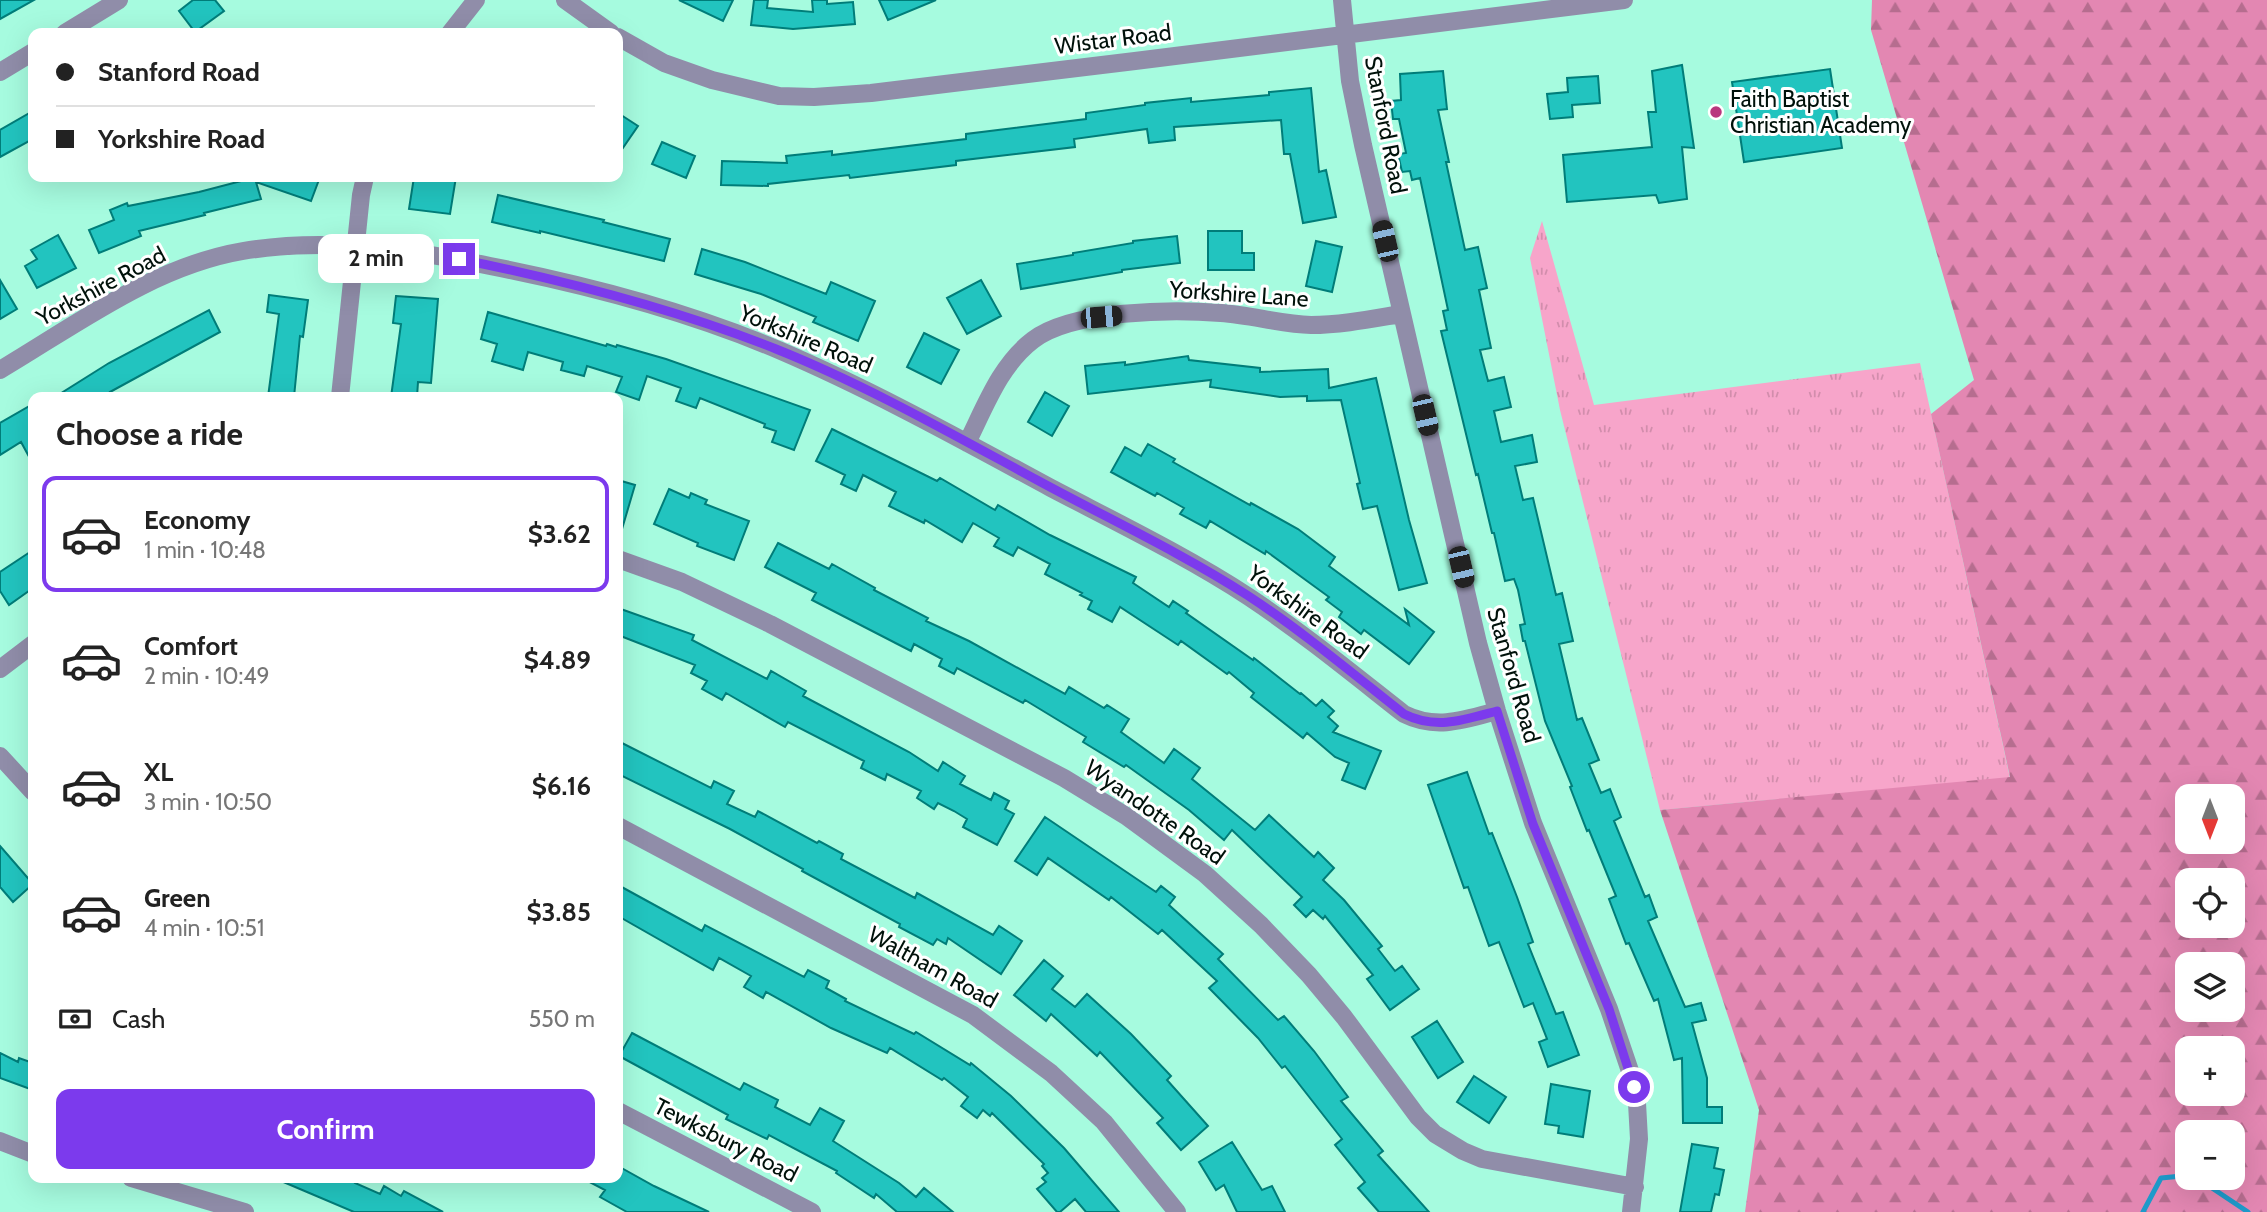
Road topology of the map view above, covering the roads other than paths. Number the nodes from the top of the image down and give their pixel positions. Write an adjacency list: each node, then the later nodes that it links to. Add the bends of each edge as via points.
1 (118, 0): 6 (street)
2 (476, 0): 7 (street)
3 (565, 0): 8 (street)
4 (1342, 0): 9 (street, Stanford Road)
5 (1623, 0): 9 (street, Wistar Road)
6 (73, 28)
7 (454, 28)
8 (604, 28)
9 (1346, 35): 10 (street, Wistar Road, via 814,97 779,96 712,80 664,63); 15 (street, Stanford Road, via 1350,81)
10 (623, 40)
11 (28, 55): 12 (street)
12 (0, 72)
13 (364, 182): 14 (street)
14 (356, 245): 16 (street, Yorkshire Road, via 243,251 193,266 123,296); 17 (street); 18 (street, Yorkshire Road, via 523,272 727,330 852,384)
15 (1401, 314): 18 (street, Yorkshire Lane, via 1313,325 1169,311 1080,321 1033,340 1009,364); 22 (street, Stanford Road)
16 (0, 370)
17 (341, 392)
18 (967, 443): 22 (street, Yorkshire Road, via 1246,595 1404,714 1436,724)
19 (623, 561): 30 (street, Wyandotte Road, via 682,582 819,649 1064,778 1185,857 1309,975 1435,1134 1482,1159)
20 (28, 648): 21 (street)
21 (0, 669)
22 (1497, 711): 30 (street, Stanford Road, via 1533,824 1630,1071 1639,1139)
23 (0, 756): 24 (street)
24 (28, 787)
25 (623, 829): 33 (street, Waltham Road, via 973,1014 1051,1073 1104,1122)
26 (623, 1114): 32 (street, Tewksbury Road)
27 (0, 1142): 28 (street)
28 (28, 1152)
29 (148, 1183): 31 (street)
30 (1635, 1187): 34 (street, Stanford Road)
31 (245, 1212)
32 (812, 1212)
33 (1177, 1212)
34 (1631, 1212)

